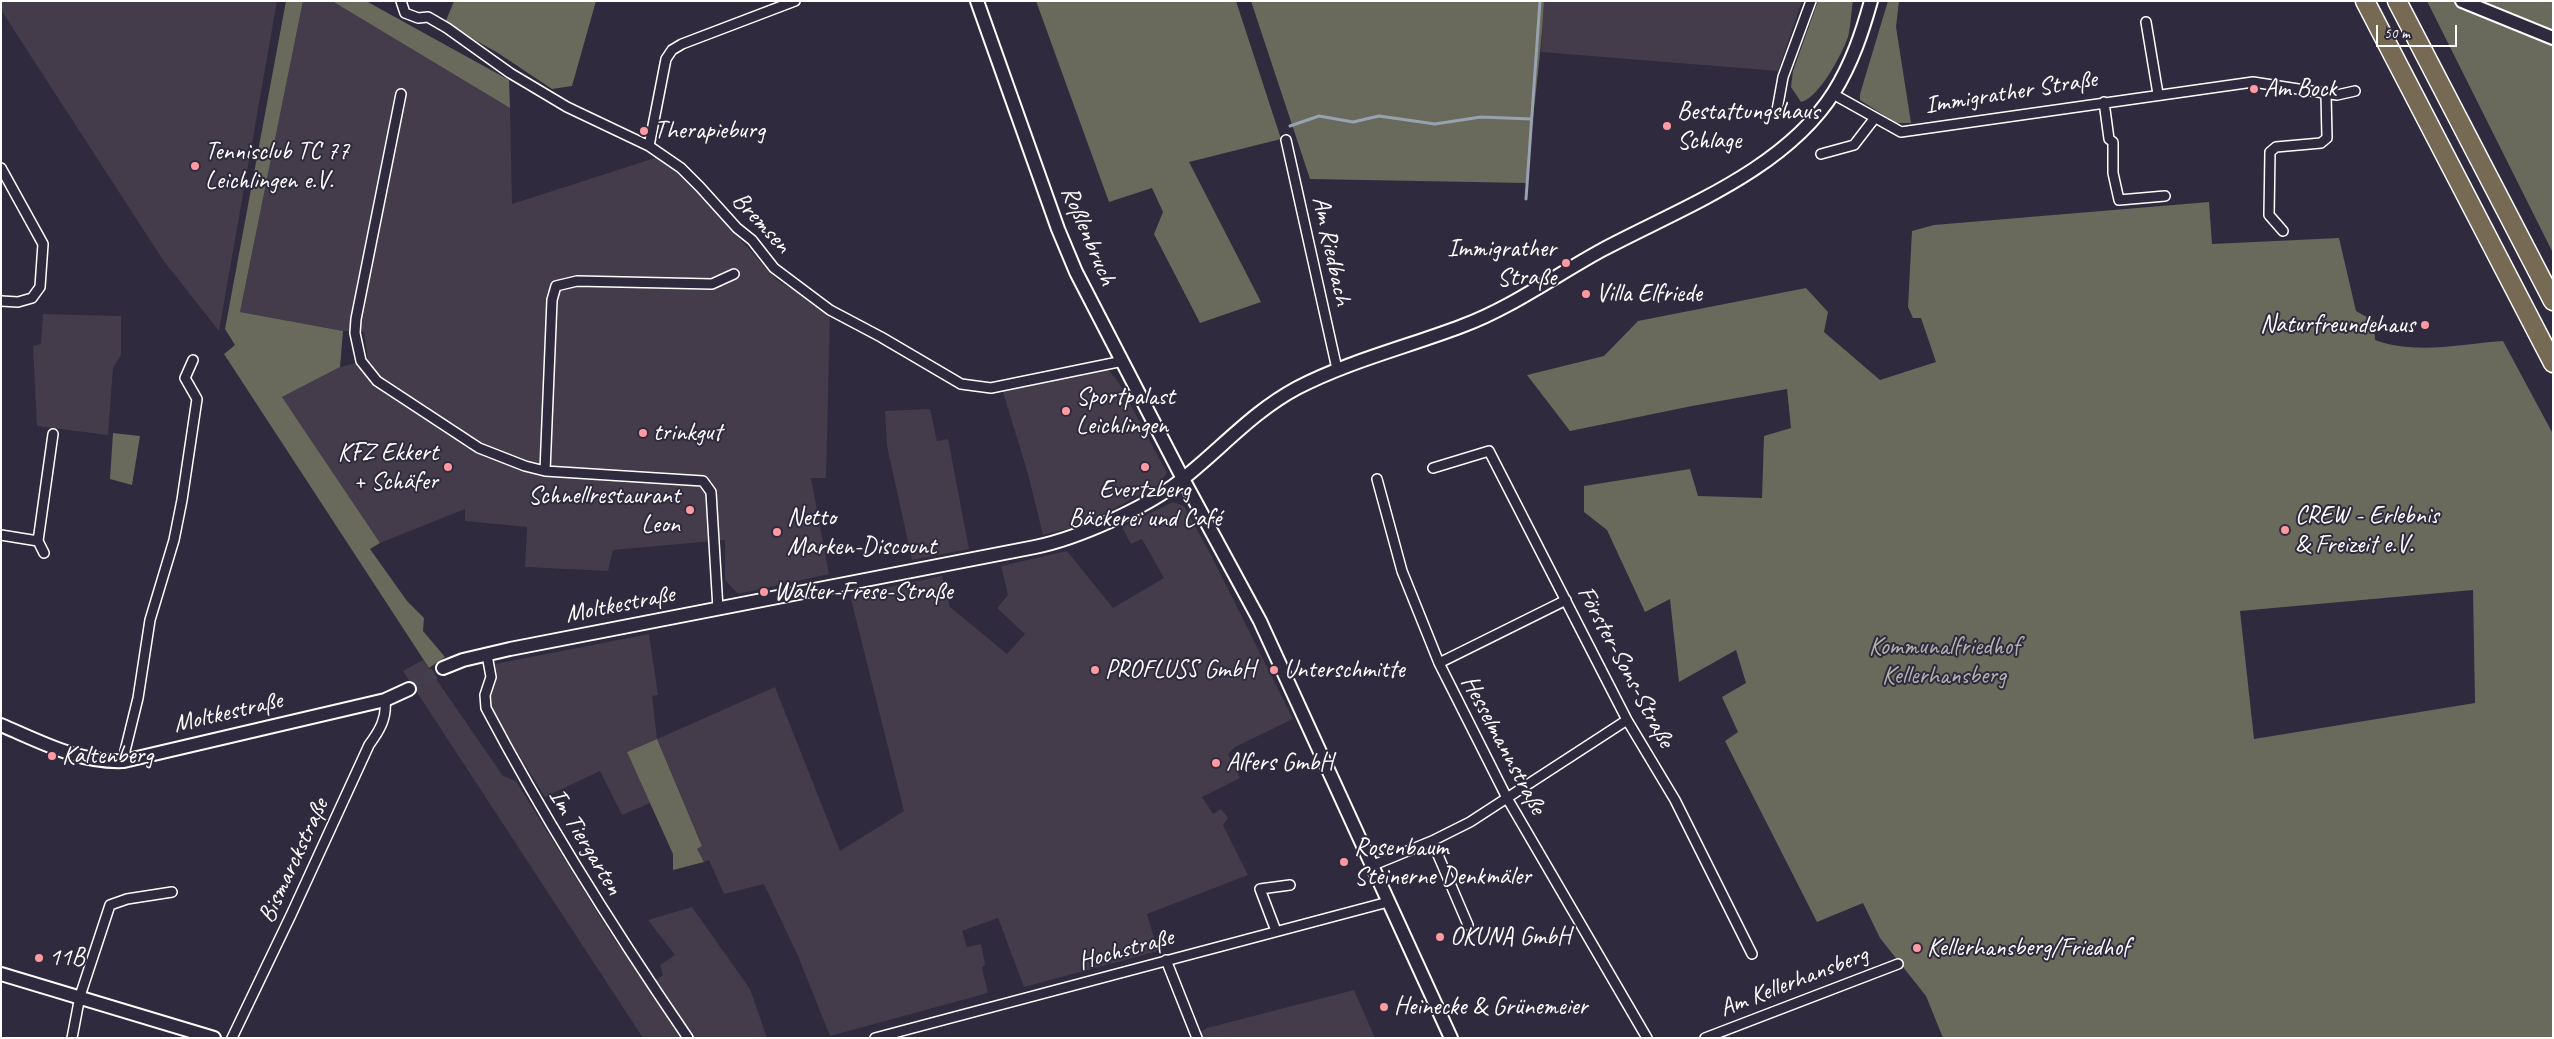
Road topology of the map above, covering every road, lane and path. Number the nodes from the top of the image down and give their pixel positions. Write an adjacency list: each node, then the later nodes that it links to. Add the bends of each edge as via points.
1 (401, 1): 20 (street, Bremsen, via 405,13 418,18 428,17 510,74 567,107)
2 (795, 1): 20 (street, via 672,50 666,59)
3 (976, 1): 29 (main road, Roßlenbruch, via 1068,255)
4 (1811, 1): 17 (street, via 1783,77)
5 (1871, 1): 13 (main road, via 1861,39)
6 (2365, 1): 30 (highway)
7 (2398, 1): 27 (highway)
8 (2462, 1): 10 (main road)
9 (2146, 22): 14 (street)
10 (2553, 38)
11 (2355, 91): 15 (street, Immigrather Straße)
12 (401, 94): 34 (street, via 356,319 361,361 377,381 472,445 524,466)
13 (1833, 94): 18 (street, Immigrather Straße); 31 (main road, via 1789,142 1740,178 1600,251 1482,318)
14 (2158, 94): 15 (street, Immigrather Straße, via 2254,82); 16 (street, Immigrather Straße)
15 (2326, 94): 24 (street, via 2327,138 2321,143 2276,147 2270,152 2268,215)
16 (2104, 102): 18 (street, Immigrather Straße, via 1906,132 1896,131); 23 (street, via 2109,139 2113,142 2112,173 2119,200)
17 (1777, 110)
18 (1874, 119): 21 (street, via 1854,145)
19 (1286, 140): 31 (street, Am Riedbach)
20 (649, 146): 29 (street, Bremsen, via 681,168 752,240 774,268 802,290 830,310 961,384 981,388 1014,385)
21 (1821, 154)
22 (1, 168): 26 (street, via 43,244 40,287 32,298 18,302)
23 (2165, 196)
24 (2283, 231)
25 (734, 274): 34 (street, via 712,284 577,281 556,286 552,300)
26 (1, 301)
27 (2553, 301)
28 (193, 360): 49 (street, via 185,378 197,399 182,500 174,540 150,620)
29 (1123, 361): 35 (main road, Roßlenbruch)
30 (2553, 364)
31 (1337, 369): 35 (main road, via 1274,401 1238,428)
32 (53, 434): 38 (street)
33 (1433, 468): 40 (street, Förster-Sons-Straße, via 1489,451)
34 (546, 471): 41 (street, via 700,480 707,484 711,492)
35 (1183, 479): 41 (main road, Moltkestraße, via 1166,492 1062,542); 52 (main road, via 1260,621)
36 (1377, 479): 43 (street, Hesselmannstraße, via 1402,571)
37 (1, 535): 38 (street)
38 (38, 541): 39 (street)
39 (44, 553)
40 (1566, 600): 43 (street); 47 (street, Förster-Sons-Straße)
41 (718, 609): 42 (main road, Moltkestraße)
42 (487, 654): 44 (main road, Moltkestraße); 66 (street, Im Tiergarten, via 491,677 485,695 486,708 518,769 616,933)
43 (1439, 663): 50 (street, Hesselmannstraße)
44 (443, 668)
45 (408, 689): 46 (main road, Moltkestraße)
46 (385, 700): 49 (main road, Moltkestraße); 65 (street, Bismarckstraße, via 386,714 380,728 369,745)
47 (1627, 720): 50 (street); 58 (street, Förster-Sons-Straße, via 1671,792)
48 (1, 725): 49 (main road, Moltkestraße, via 69,754 97,760)
49 (125, 760)
50 (1507, 798): 51 (street); 70 (street, Hesselmannstraße)
51 (1432, 841): 52 (street); 56 (street)
52 (1371, 866): 55 (main road)
53 (1290, 885): 57 (street, via 1260,889)
54 (172, 892): 62 (street, via 126,899 110,905)
55 (1388, 902): 57 (street, Hochstraße); 69 (main road)
56 (1468, 925)
57 (1276, 931): 59 (street, Hochstraße)
58 (1752, 954)
59 (1166, 960): 67 (street, Hochstraße); 68 (street)
60 (1898, 964): 71 (street, Am Kellerhansberg)
61 (1, 974): 62 (main road)
62 (80, 996): 63 (street); 64 (main road)
63 (72, 1038)
64 (214, 1038)
65 (232, 1038)
66 (688, 1038)
67 (875, 1038)
68 (1197, 1038)
69 (1451, 1038)
70 (1647, 1038)
71 (1705, 1038)

